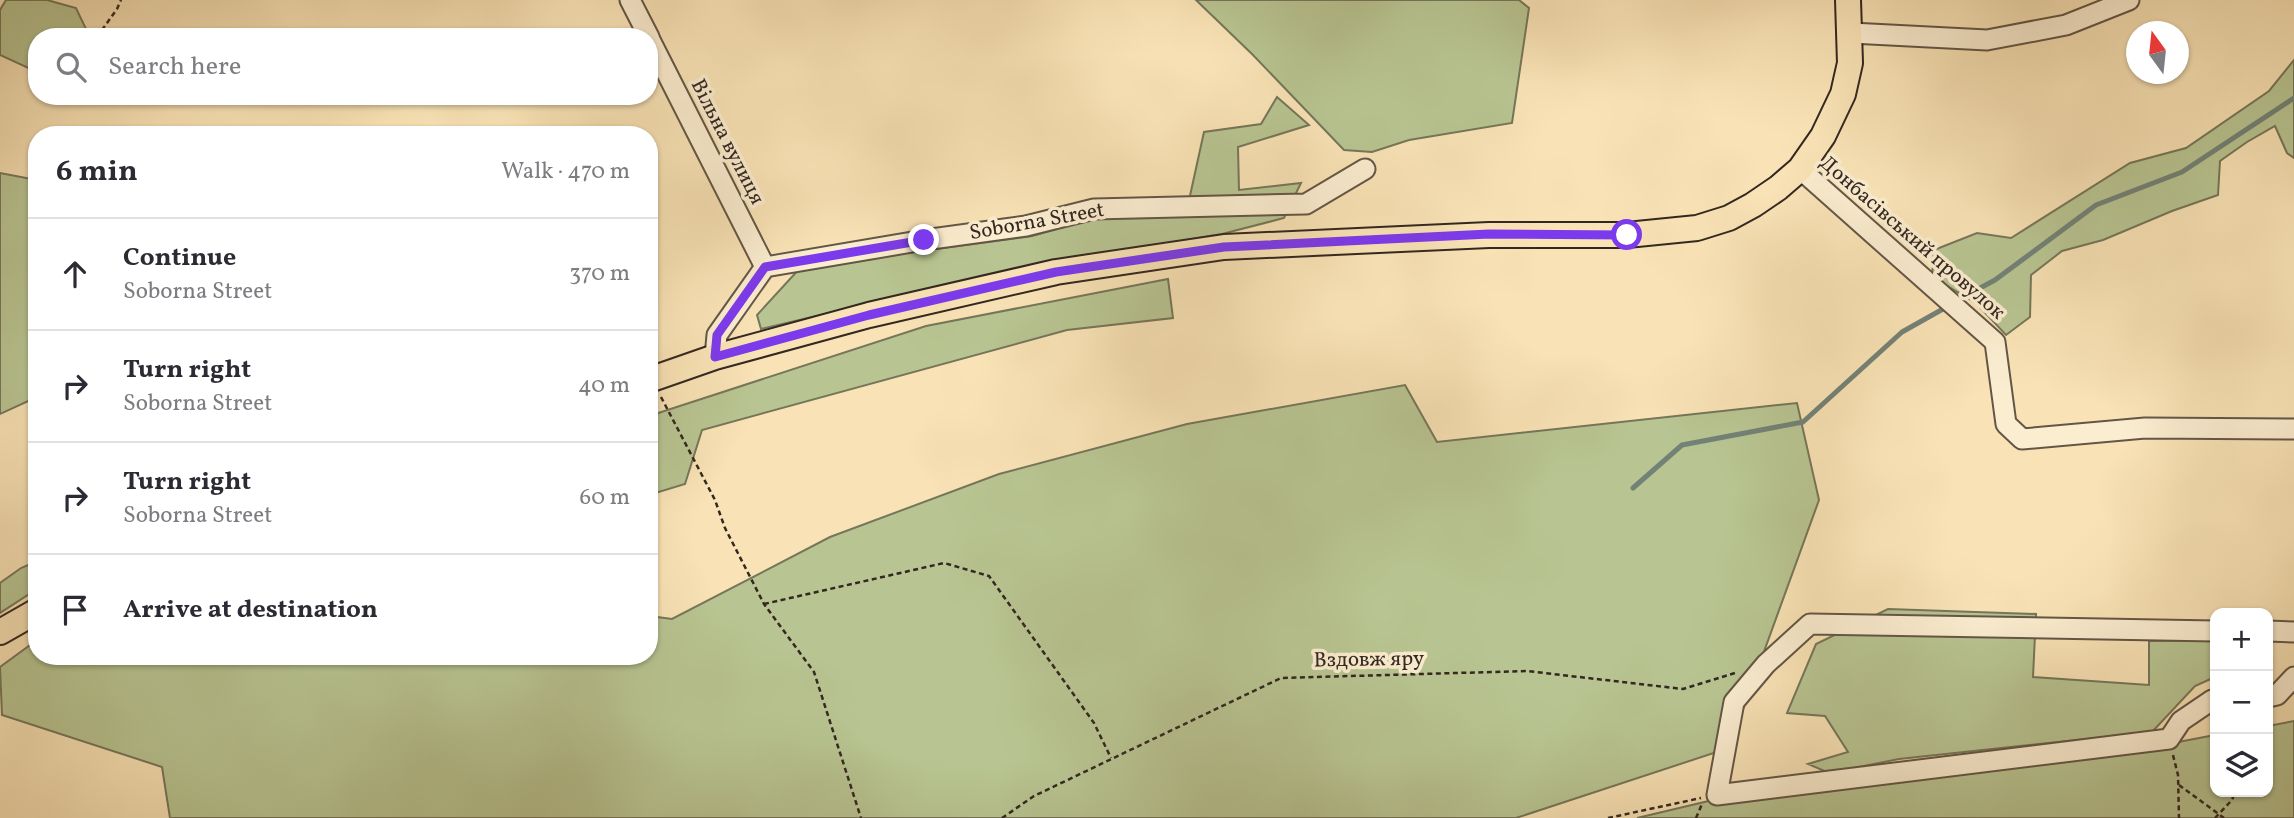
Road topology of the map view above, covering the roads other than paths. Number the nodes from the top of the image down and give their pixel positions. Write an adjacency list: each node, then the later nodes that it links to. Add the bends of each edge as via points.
1 (630, 0): 4 (street, Вільна вулиця)
2 (1848, 0): 5 (main road)
3 (2129, 0): 5 (street, via 2066,25 1987,40)
4 (644, 28)
5 (1850, 33): 8 (main road, via 1843,94 1823,136)
6 (658, 55): 9 (street, Вільна вулиця)
7 (1364, 169): 9 (street, Soborna Street, via 1306,204 1094,209 1026,226)
8 (1800, 169): 10 (main road, via 1754,205 1697,228 1627,235 1489,234 1224,247 1056,272 869,315); 12 (street, Донбасівський провулок, via 1995,342 2006,424 2022,439 2145,428)
9 (765, 267): 10 (street, via 717,335)
10 (715, 357): 11 (main road)
11 (658, 377)
12 (2294, 429)
13 (28, 616): 16 (main road)
14 (2210, 631): 20 (street, via 1810,624 1766,664 1734,702 1717,795 2169,739 2181,721)
15 (2273, 631): 17 (street)
16 (0, 632)
17 (2294, 632)
18 (2294, 677): 19 (street)
19 (2273, 696)
20 (2210, 703)

